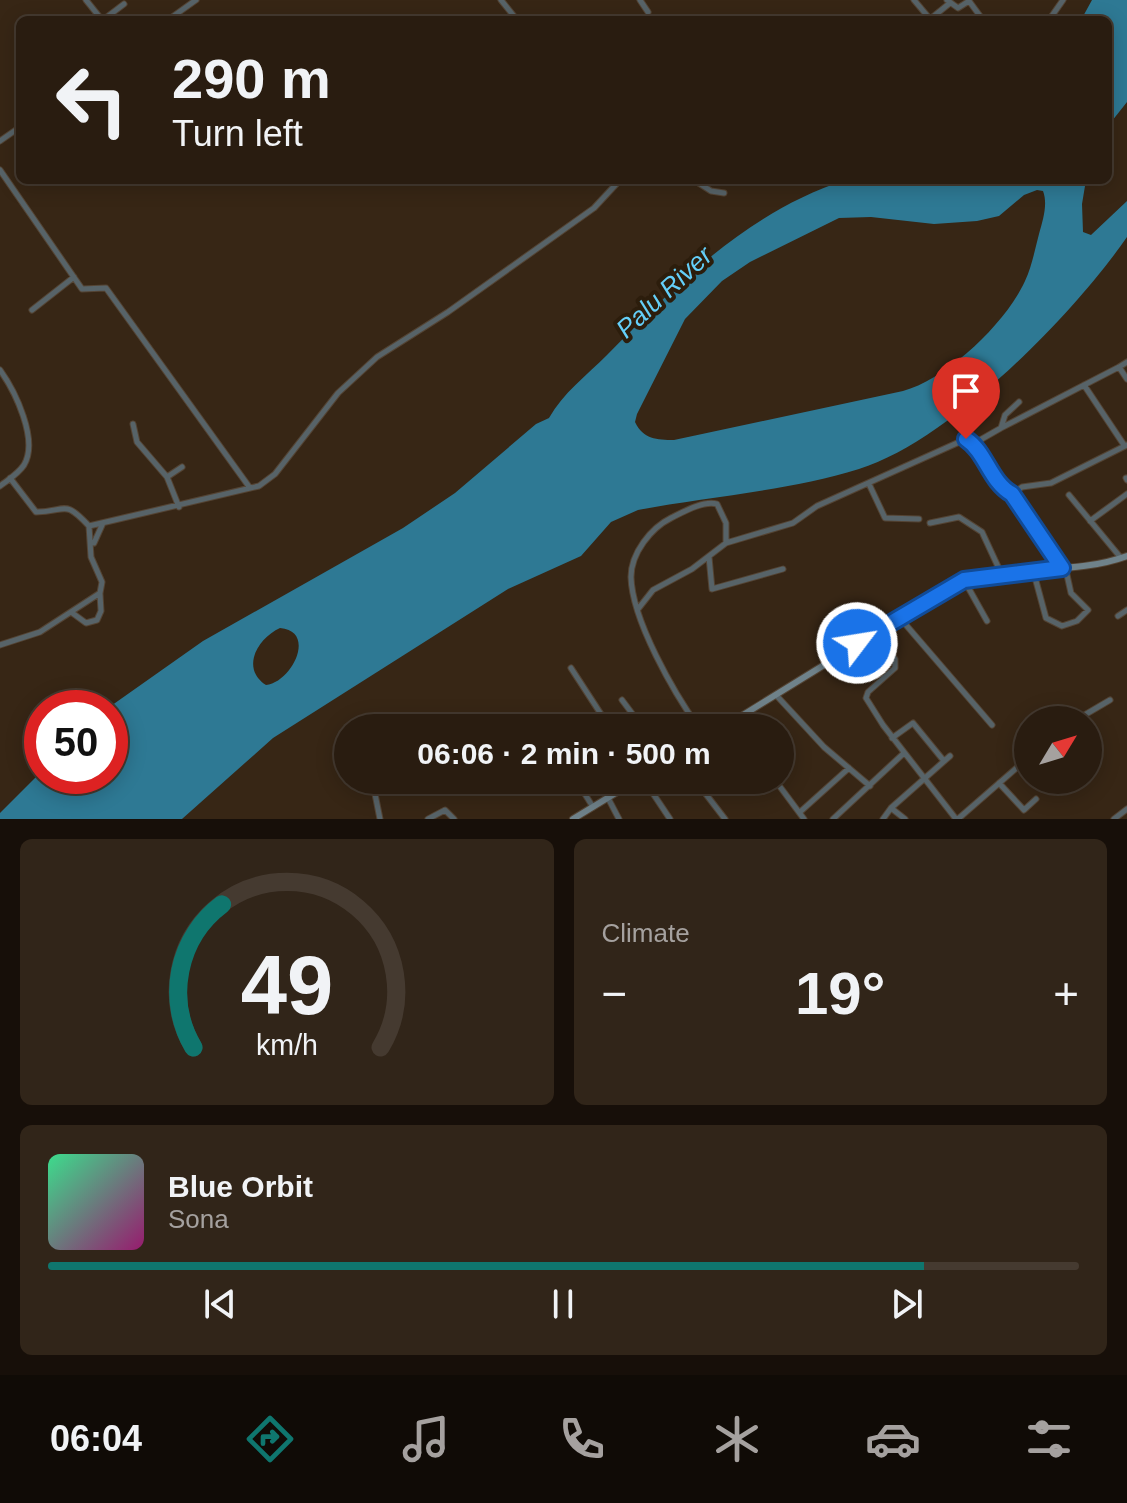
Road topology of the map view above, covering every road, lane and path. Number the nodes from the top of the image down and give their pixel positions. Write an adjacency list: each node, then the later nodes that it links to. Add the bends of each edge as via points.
1 (196, 0): 9 (street)
2 (501, 0): 10 (street)
3 (641, 0): 7 (street)
4 (969, 0): 5 (street, via 958,8)
5 (949, 2): 11 (street)
6 (124, 4): 8 (street)
7 (648, 12)
8 (108, 16)
9 (174, 16)
10 (514, 16)
11 (933, 16)
12 (0, 170): 18 (street)
13 (618, 184): 16 (street)
14 (620, 184): 16 (street)
15 (700, 184): 17 (street)
16 (616, 187): 35 (street, via 521,262 377,357 338,393 275,474)
17 (724, 193)
18 (74, 277): 19 (street); 35 (street, via 86,291 106,288)
19 (32, 310)
20 (1127, 362): 21 (street)
21 (1119, 367): 23 (street); 24 (street)
22 (0, 370): 32 (street, via 18,399 27,441 25,464)
23 (1127, 379)
24 (1084, 385): 27 (street); 29 (street)
25 (1019, 402): 27 (street, via 1005,415)
26 (133, 424): 31 (street, via 137,442)
27 (1001, 428): 28 (street)
28 (973, 444): 33 (street, via 957,441); 36 (street)
29 (1126, 445): 36 (street, via 1051,483 1022,487)
30 (182, 467): 31 (street)
31 (167, 477): 39 (street)
32 (10, 478): 34 (street); 44 (street, via 36,512 72,508)
33 (869, 484): 40 (street, via 885,518); 45 (street, via 817,506 793,523)
34 (0, 486)
35 (250, 488): 39 (street)
36 (1012, 494): 49 (street)
37 (1127, 494): 41 (street)
38 (1069, 495): 41 (street)
39 (179, 507): 42 (street)
40 (919, 519)
41 (1090, 521): 48 (street)
42 (103, 522): 44 (street); 46 (street)
43 (930, 523): 52 (street, via 959,517 981,530)
44 (89, 526): 46 (street)
45 (726, 543): 47 (street); 55 (street, via 723,511 713,502 659,525 633,566)
46 (92, 547): 54 (street)
47 (709, 557): 50 (street, via 712,589); 55 (street, via 653,590)
48 (1124, 557): 49 (main road)
49 (1062, 568): 51 (main road); 51 (street, via 1071,593 1088,610 1062,626 1042,611)
50 (783, 569)
51 (1033, 570): 52 (main road)
52 (1001, 573): 53 (main road)
53 (964, 580): 59 (main road); 60 (street)
54 (100, 593): 57 (street); 57 (street, via 97,620 86,623)
55 (638, 609): 70 (street)
56 (1127, 610): 58 (street)
57 (71, 612): 62 (street, via 40,632)
58 (1118, 616)
59 (900, 618): 61 (main road); 72 (street)
60 (987, 621)
61 (877, 631): 64 (main road); 73 (street, via 895,668 866,698)
62 (0, 645)
63 (571, 668): 68 (street)
64 (776, 695): 71 (main road); 77 (street)
65 (622, 700): 69 (street)
66 (1110, 700): 67 (street)
67 (1100, 706)
68 (601, 714)
69 (632, 714)
70 (691, 714)
71 (745, 714)
72 (992, 725)
73 (892, 738): 74 (street); 76 (street, via 913,723)
74 (904, 753): 79 (street); 81 (street)
75 (950, 756): 76 (street)
76 (944, 761): 79 (street)
77 (849, 768): 81 (street); 93 (street)
78 (1014, 770): 80 (street)
79 (923, 777): 91 (street); 105 (street)
80 (999, 783): 89 (street, via 1024,810); 105 (street)
81 (870, 786): 102 (street)
82 (375, 794): 94 (street)
83 (584, 794): 90 (street)
84 (614, 794): 88 (main road)
85 (653, 794): 99 (street)
86 (706, 794): 100 (street)
87 (786, 794): 93 (street)
88 (608, 798): 90 (main road); 98 (street)
89 (1036, 799)
90 (593, 808): 97 (main road)
91 (891, 808): 103 (street); 104 (street)
92 (1127, 809): 106 (street)
93 (800, 812): 101 (street)
94 (380, 819)
95 (428, 819): 96 (street, via 445,810)
96 (454, 819)
97 (573, 819)
98 (619, 819)
99 (670, 819)
100 (725, 819)
101 (804, 819)
102 (833, 819)
103 (883, 819)
104 (905, 819)
105 (957, 819)
106 (1114, 819)

